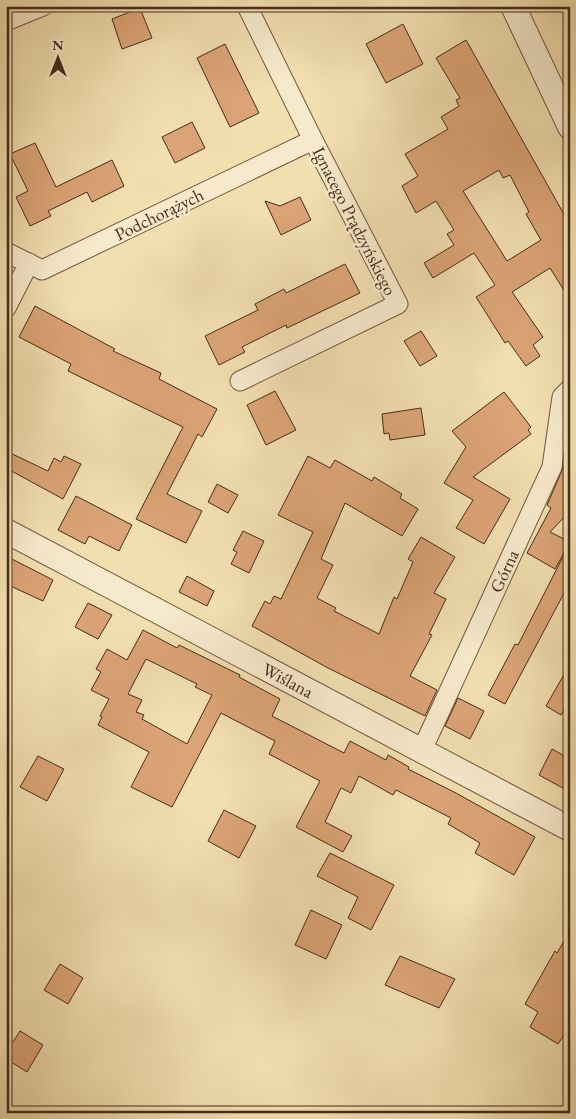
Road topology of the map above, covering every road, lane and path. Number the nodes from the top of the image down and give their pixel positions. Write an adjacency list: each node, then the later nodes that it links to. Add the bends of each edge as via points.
1 (43, 6): 4 (street)
2 (247, 6): 6 (street, Ignacego Prądzyńskiego)
3 (516, 7): 5 (street)
4 (6, 21)
5 (570, 127)
6 (313, 140): 8 (street, Podchorążych, via 42,270); 10 (street, Ignacego Prądzyńskiego, via 398,304)
7 (6, 252): 8 (street, Podchorążych)
8 (29, 263): 9 (street)
9 (6, 308)
10 (240, 381)
11 (570, 389): 13 (street, Górna, via 562,397 552,467)
12 (6, 531): 13 (street, Wiślana)
13 (422, 750): 14 (street, Wiślana)
14 (570, 829)

